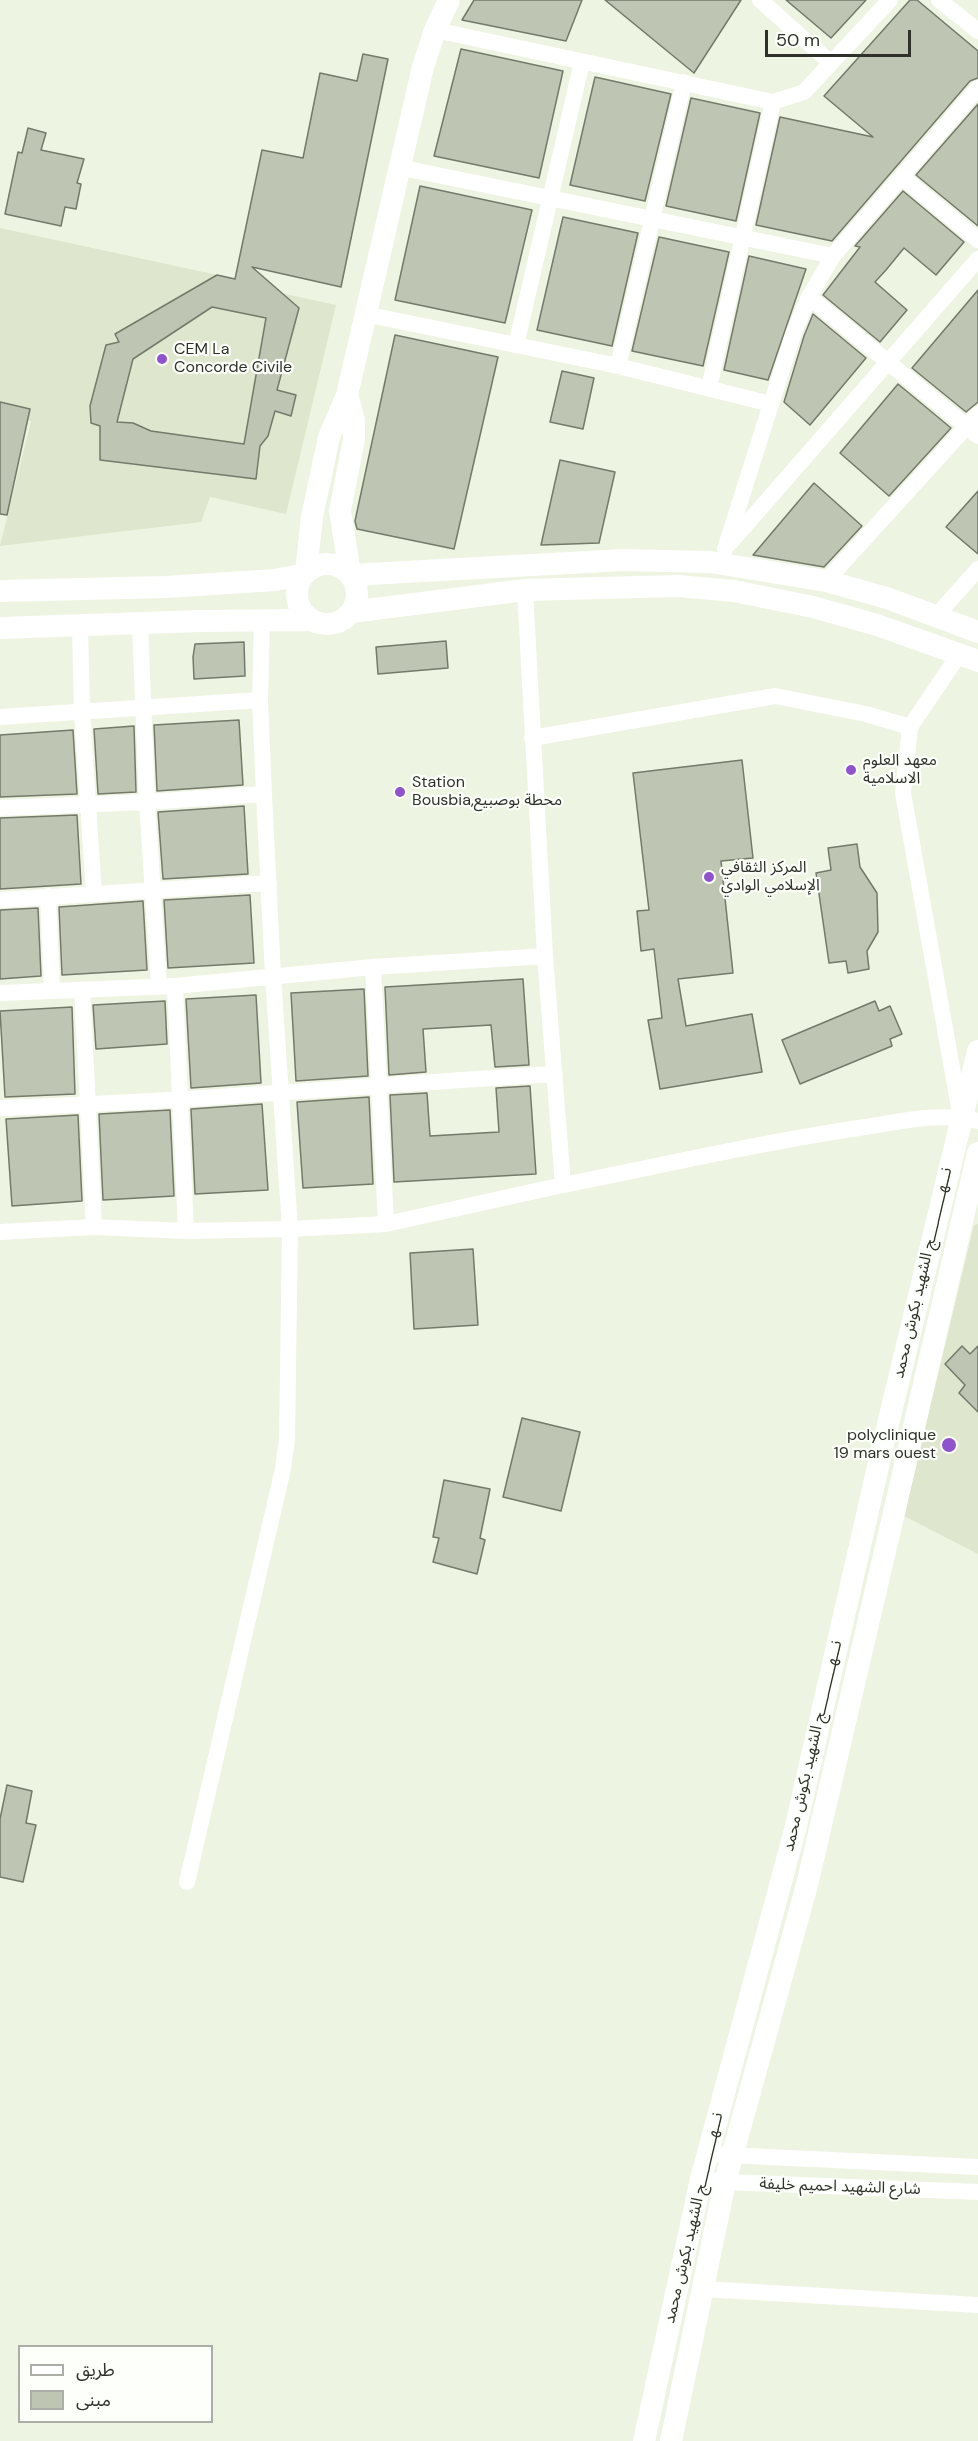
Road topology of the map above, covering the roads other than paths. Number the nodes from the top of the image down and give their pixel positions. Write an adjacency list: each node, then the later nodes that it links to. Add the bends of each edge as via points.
1 (449, 0): 5 (street)
2 (760, 0): 8 (street)
3 (890, 0): 8 (street)
4 (939, 0): 6 (street)
5 (435, 30): 7 (street); 12 (street)
6 (978, 31)
7 (582, 62): 9 (street); 14 (street)
8 (831, 63): 11 (street, via 804,92)
9 (684, 82): 11 (street); 15 (street)
10 (978, 88): 13 (street)
11 (773, 102): 16 (street)
12 (399, 167): 14 (street); 21 (street)
13 (902, 177): 17 (street); 18 (street)
14 (551, 199): 15 (street); 22 (street)
15 (652, 220): 16 (street); 24 (street)
16 (743, 238): 18 (street); 25 (street)
17 (978, 240)
18 (833, 256): 20 (street)
19 (978, 259): 23 (street)
20 (809, 297): 23 (street); 27 (street)
21 (365, 314): 22 (street); 26 (street)
22 (516, 345): 24 (street)
23 (889, 363): 28 (street); 29 (street)
24 (618, 366): 25 (street)
25 (709, 388): 27 (street)
26 (347, 395): 31 (street, via 328,437 312,517); 32 (street, via 354,439 340,511)
27 (771, 404): 29 (street)
28 (974, 425): 33 (street)
29 (717, 555): 32 (street); 33 (street)
30 (978, 569): 37 (street)
31 (306, 573): 32 (street, via 323,564 333,564); 35 (street, via 275,580 166,587); 38 (street, via 297,598)
32 (350, 574): 36 (street, via 357,589 356,605)
33 (826, 581): 37 (street)
34 (525, 590): 36 (street); 44 (street, via 678,586 734,591 813,607); 50 (street)
35 (0, 591)
36 (351, 612): 38 (street, via 328,624)
37 (936, 616): 43 (street)
38 (311, 620): 39 (street)
39 (262, 621): 40 (street); 45 (street)
40 (140, 624): 41 (street); 46 (street)
41 (80, 626): 42 (street); 47 (street)
42 (0, 628)
43 (978, 632)
44 (969, 657): 49 (street)
45 (260, 700): 46 (street); 51 (street)
46 (145, 708): 47 (street); 52 (street)
47 (82, 712): 48 (street); 53 (street)
48 (0, 717)
49 (910, 727): 50 (street, via 775,696); 74 (street, via 903,793)
50 (532, 738): 60 (street)
51 (264, 794): 52 (street); 55 (street)
52 (147, 802): 53 (street); 56 (street)
53 (88, 804): 54 (street); 57 (street)
54 (0, 808)
55 (269, 883): 56 (street); 62 (street)
56 (152, 890): 57 (street); 63 (street)
57 (94, 894): 58 (street)
58 (48, 896): 59 (street); 64 (street)
59 (0, 900)
60 (545, 956): 61 (street); 68 (street)
61 (373, 967): 62 (street); 69 (street)
62 (273, 976): 63 (street); 70 (street)
63 (167, 986): 65 (street); 71 (street)
64 (51, 990): 65 (street); 66 (street)
65 (82, 990): 72 (street)
66 (0, 993)
67 (978, 1051): 74 (street, نـــهـــــــــــج الشهيد بكوش محمد)
68 (555, 1074): 69 (street); 77 (street)
69 (378, 1084): 70 (street); 78 (street)
70 (280, 1094): 71 (street); 80 (street)
71 (181, 1098): 72 (street); 81 (street)
72 (87, 1105): 73 (street); 79 (street)
73 (0, 1108)
74 (965, 1125): 75 (street); 77 (street, via 915,1119 831,1131); 84 (street, نـــهـــــــــــج الشهيد بكوش محمد, via 795,1830)
75 (978, 1144)
76 (978, 1153): 85 (street, نـــهـــــــــــج الشهيد بكوش محمد, via 807,1886)
77 (563, 1185): 78 (street)
78 (386, 1224): 80 (street)
79 (94, 1227): 81 (street); 82 (street)
80 (290, 1229): 81 (street); 83 (street, via 287,1439 283,1469)
81 (186, 1231)
82 (0, 1232)
83 (187, 1882)
84 (708, 2154): 85 (street, شارع الشهيد احميم خليفة); 87 (street, نـــهـــــــــــج الشهيد بكوش محمد)
85 (732, 2155): 86 (street, شارع الشهيد احميم خليفة); 88 (street, نـــهـــــــــــج الشهيد بكوش محمد)
86 (978, 2167)
87 (701, 2180): 88 (street, شارع الشهيد احميم خليفة); 92 (street, نـــهـــــــــــج الشهيد بكوش محمد)
88 (725, 2182): 89 (street, شارع الشهيد احميم خليفة); 90 (street, نـــهـــــــــــج الشهيد بكوش محمد)
89 (978, 2192)
90 (703, 2289): 91 (street); 93 (street, نـــهـــــــــــج الشهيد بكوش محمد)
91 (978, 2305)
92 (644, 2441)
93 (671, 2441)

